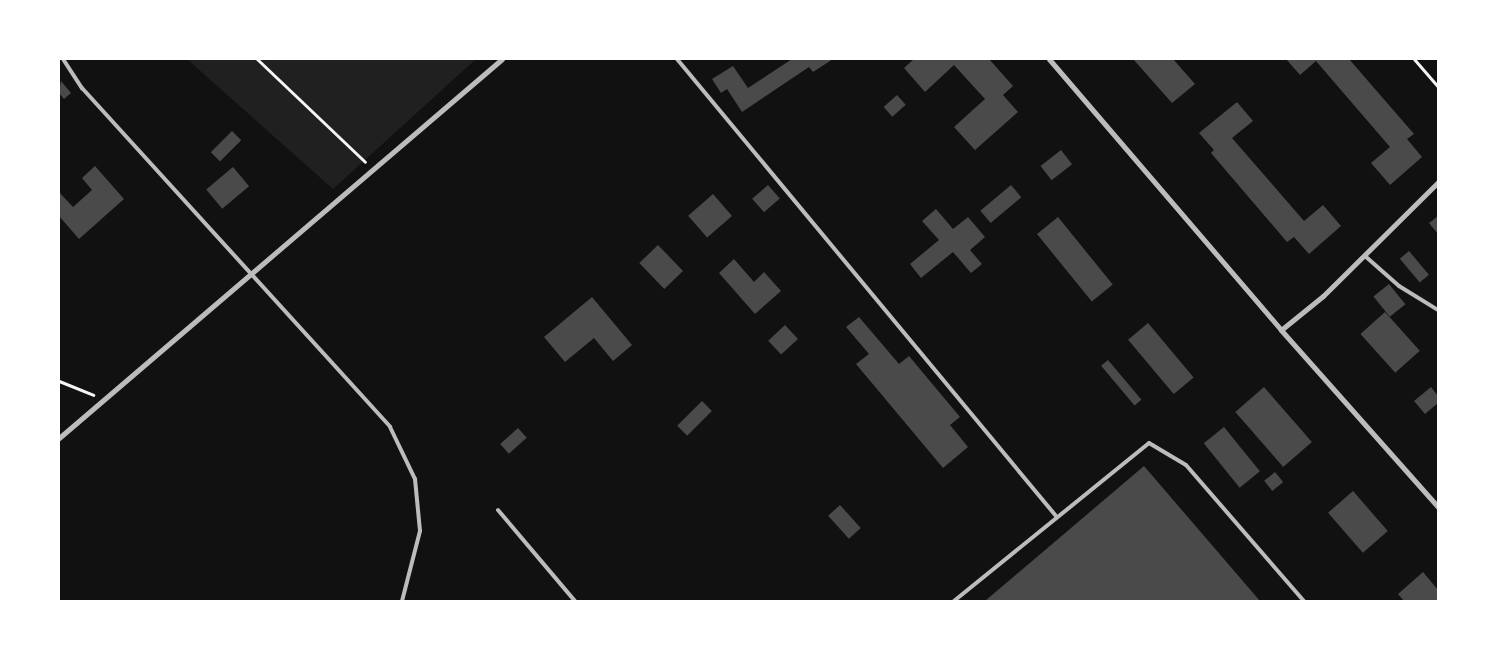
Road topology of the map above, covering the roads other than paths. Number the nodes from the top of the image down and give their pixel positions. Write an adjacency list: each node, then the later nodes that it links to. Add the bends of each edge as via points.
1 (63, 59): 7 (lane, via 82,88)
2 (502, 59): 7 (street)
3 (677, 59): 13 (lane)
4 (1049, 59): 9 (street)
5 (1438, 182): 6 (street)
6 (1364, 256): 8 (lane, via 1399,286); 9 (street, via 1324,296)
7 (250, 273): 10 (street); 14 (lane, via 390,427 415,479 420,531)
8 (1438, 310)
9 (1281, 330): 11 (street)
10 (59, 438)
11 (1438, 507)
12 (498, 510): 15 (lane)
13 (1056, 516): 16 (lane); 17 (lane, via 1149,443 1186,465)
14 (402, 601)
15 (575, 601)
16 (954, 601)
17 (1304, 601)

